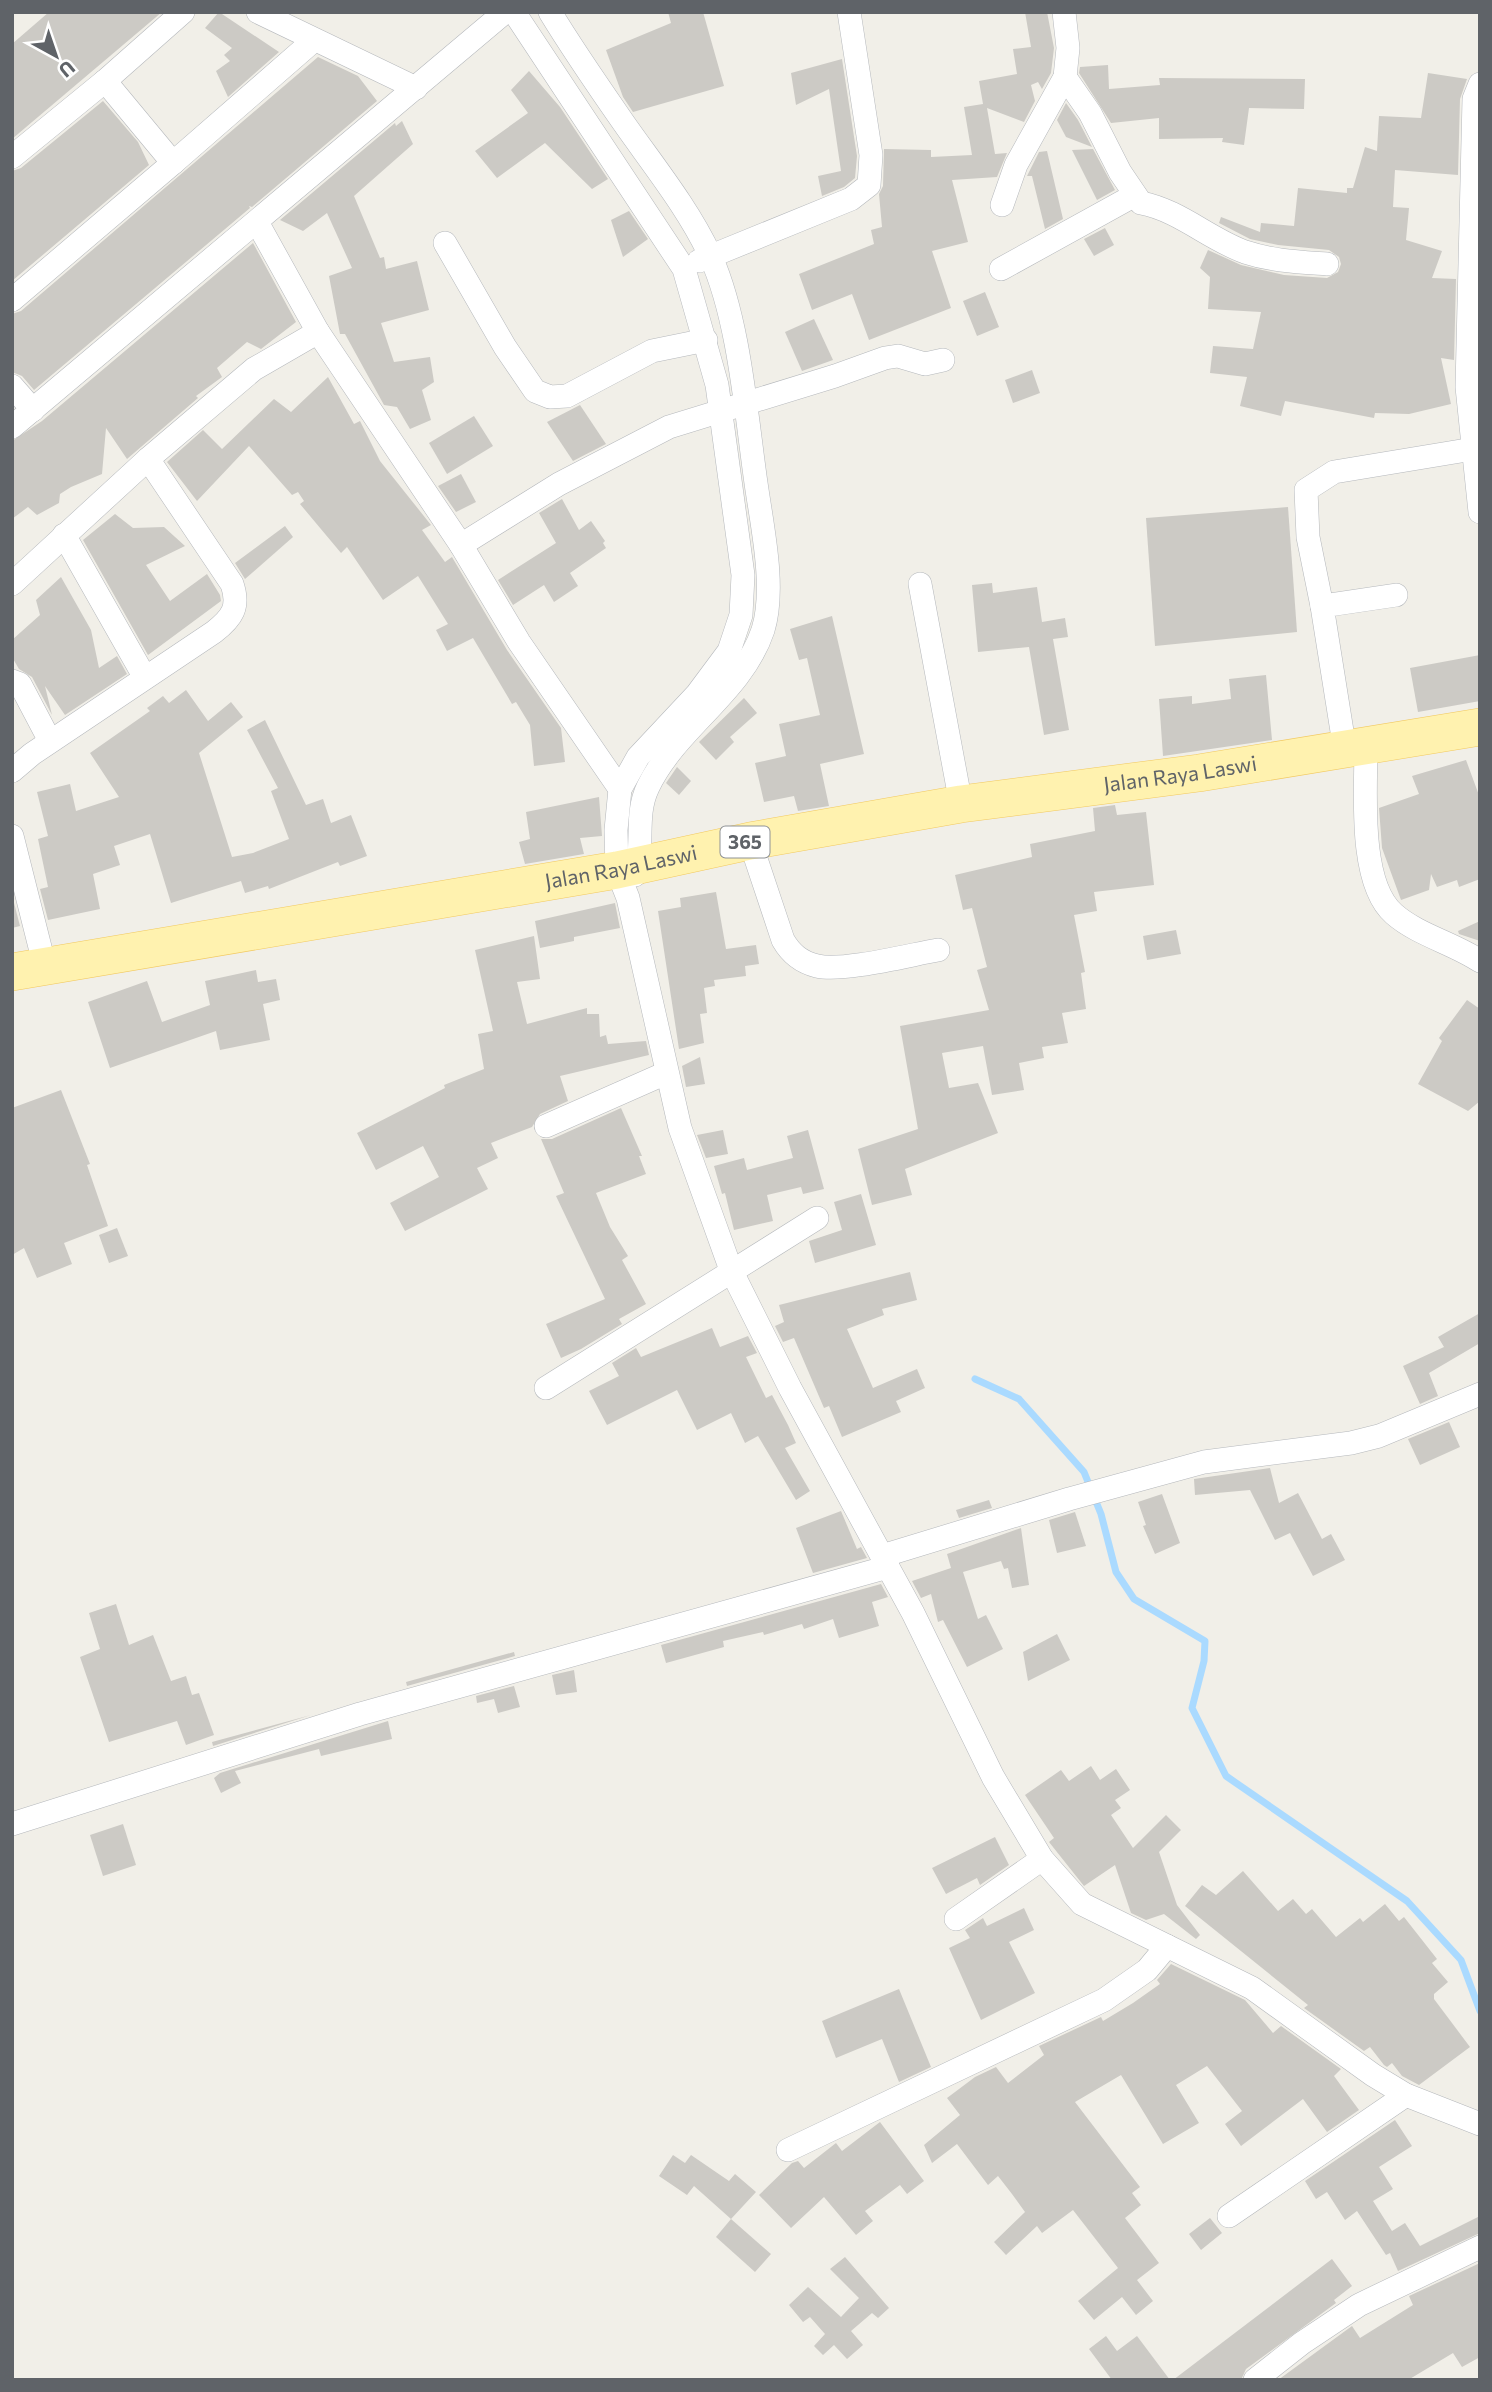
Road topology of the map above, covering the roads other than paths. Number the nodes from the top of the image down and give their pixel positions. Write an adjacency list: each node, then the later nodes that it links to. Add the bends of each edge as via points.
1 (183, 12): 10 (street)
2 (258, 12): 8 (street)
3 (505, 12): 12 (street)
4 (513, 12): 21 (street)
5 (550, 12): 19 (street)
6 (849, 12): 19 (street, via 871,155 869,185 851,199)
7 (1064, 12): 9 (street)
8 (313, 41): 12 (street); 14 (street)
9 (1065, 76): 15 (street, via 1103,133); 16 (street, via 1016,165)
10 (105, 81): 13 (street); 14 (street)
11 (1480, 84): 32 (street, via 1474,99 1467,308)
12 (416, 88): 17 (street)
13 (12, 157)
14 (173, 163): 23 (street)
15 (1135, 195): 20 (street, via 1141,203 1245,252); 22 (street)
16 (1002, 205)
17 (257, 222): 24 (street); 29 (street)
18 (445, 243): 25 (street, via 527,380 535,391 550,397 567,396 652,351)
19 (710, 255): 21 (street); 28 (street, via 730,323)
20 (1327, 264)
21 (684, 269): 25 (street)
22 (1001, 269)
23 (12, 300)
24 (318, 332): 33 (street, via 254,369); 36 (street)
25 (706, 340): 30 (street)
26 (943, 360): 28 (street, via 925,364 898,356 885,358)
27 (12, 386): 29 (street)
28 (745, 404): 30 (street); 51 (street, via 764,543 764,627 736,678 648,786)
29 (33, 410): 31 (street)
30 (721, 410): 36 (street, via 630,445); 47 (street, via 743,575 736,636 720,666 638,757)
31 (12, 427)
32 (1473, 449): 34 (street); 40 (street, via 1334,472 1306,490 1308,537)
33 (148, 459): 35 (street); 41 (street, via 228,577 236,603 231,617 214,632)
34 (1480, 512)
35 (64, 535): 37 (street); 41 (street)
36 (461, 545): 47 (street, via 519,642)
37 (12, 584)
38 (920, 584): 48 (street)
39 (1396, 595): 40 (street)
40 (1322, 606): 45 (street)
41 (145, 676): 44 (street)
42 (12, 681): 44 (street, via 20,684)
43 (1480, 727): 45 (main road, Jalan Raya Laswi / 365)
44 (50, 741): 46 (street)
45 (1355, 748): 48 (main road, Jalan Raya Laswi / 365); 53 (street, via 1370,858 1383,902 1401,919)
46 (12, 771)
47 (620, 789): 51 (street)
48 (961, 804): 50 (main road, Jalan Raya Laswi / 365)
49 (12, 836): 54 (street)
50 (750, 841): 51 (main road, Jalan Raya Laswi / 365); 52 (street, via 783,940 801,960 827,968)
51 (628, 878): 54 (main road, Jalan Raya Laswi / 365); 55 (street)
52 (938, 950)
53 (1480, 961)
54 (29, 970)
55 (666, 1073): 56 (street); 58 (street, via 699,1187)
56 (546, 1126)
57 (817, 1218): 58 (street)
58 (731, 1270): 59 (street); 61 (street)
59 (546, 1388)
60 (1480, 1394): 61 (street, via 1379,1436 1205,1462 1069,1499)
61 (885, 1561): 62 (street, via 360,1714); 63 (street, via 993,1777)
62 (12, 1824)
63 (1042, 1859): 64 (street); 65 (street, via 1082,1904)
64 (956, 1919)
65 (1167, 1946): 66 (street, via 1252,1989); 68 (street, via 1147,1970 1104,2000)
66 (1406, 2095): 67 (street); 69 (street)
67 (1480, 2124)
68 (788, 2150)
69 (1229, 2217)
70 (1480, 2246): 71 (street, via 1360,2305)
71 (1255, 2380)

